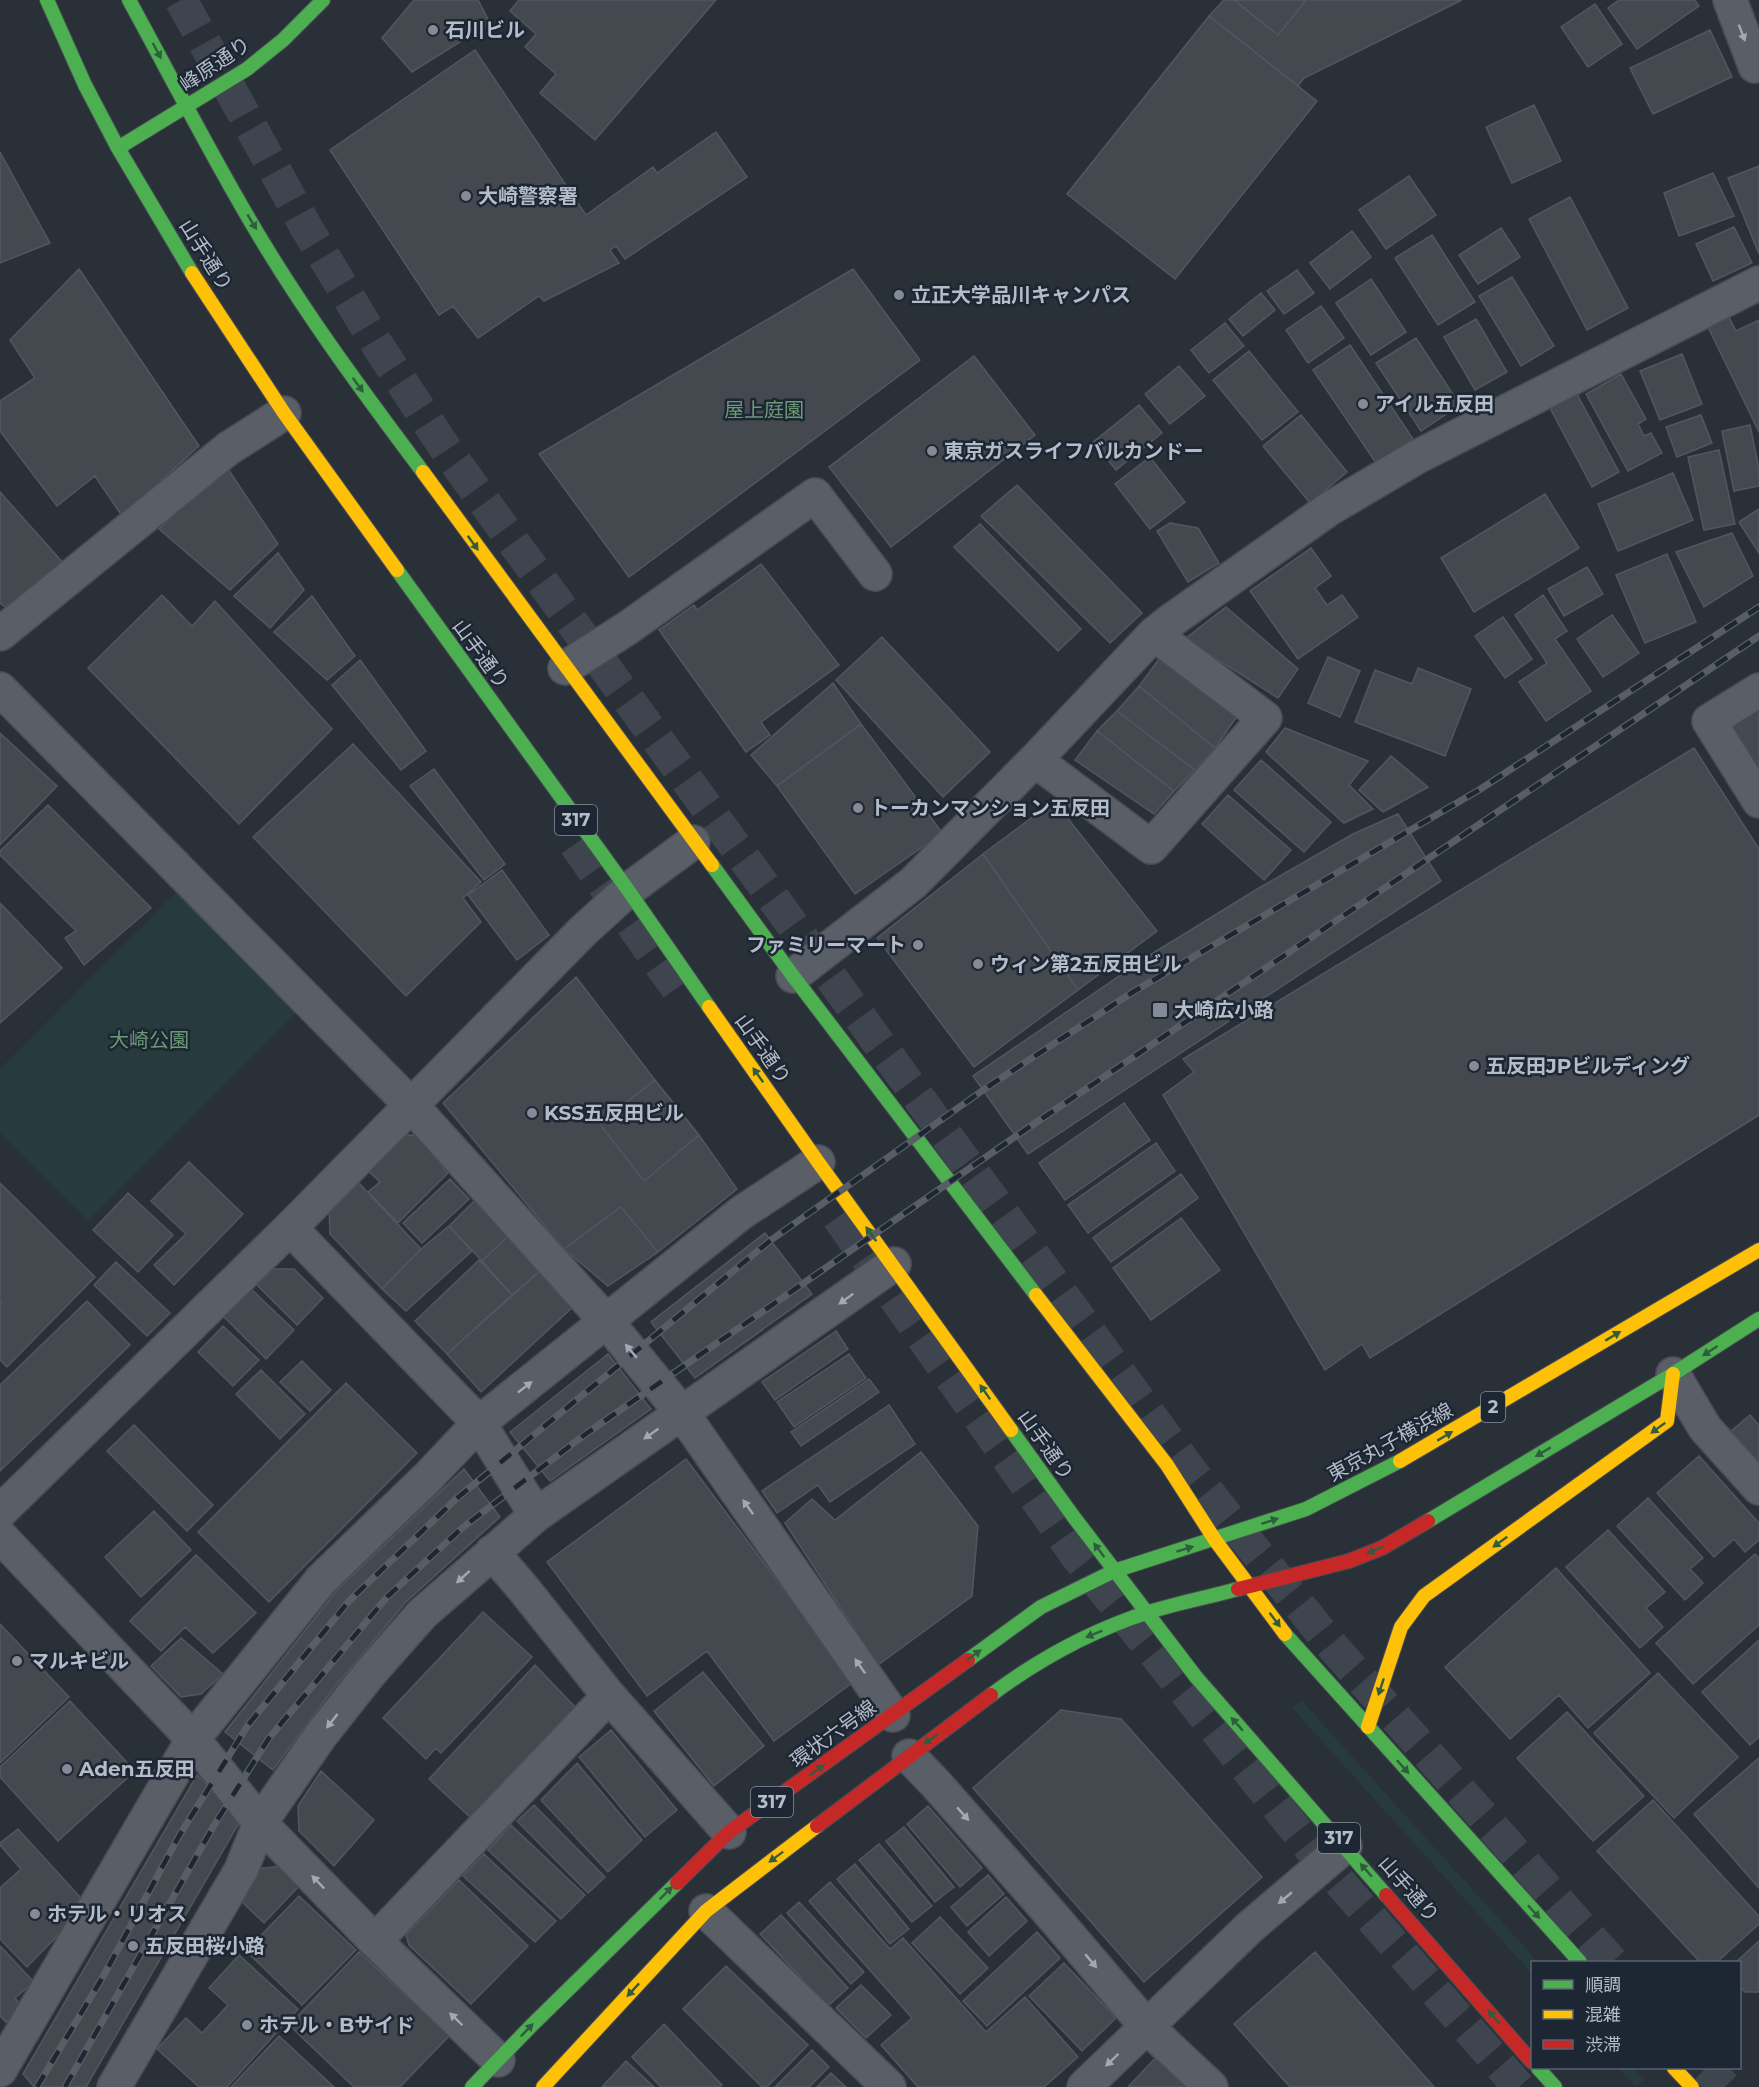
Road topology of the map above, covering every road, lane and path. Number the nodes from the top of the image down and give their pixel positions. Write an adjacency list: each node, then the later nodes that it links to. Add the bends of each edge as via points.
1 (47, 0): 7 (main road, 山手通り / 317)
2 (129, 0): 6 (main road, one-way to 6)
3 (323, 0): 6 (main road, 峰原通り, via 247,69)
4 (1730, 0): 5 (street, one-way to 5)
5 (1758, 69)
6 (187, 107): 7 (main road, 峰原通り); 13 (main road, one-way to 13, via 252,224 299,298)
7 (118, 148): 9 (main road, 山手通り / 317, via 194,276)
8 (1759, 283): 12 (street, via 1417,457 1329,509)
9 (284, 413): 11 (street, via 229,448); 19 (main road, 山手通り / 317)
10 (875, 574): 13 (street, via 815,495)
11 (0, 634)
12 (1154, 634): 16 (street); 16 (street, via 1265,718 1151,846)
13 (565, 668): 18 (main road)
14 (0, 689): 21 (street)
15 (1759, 690): 17 (street, via 1709,722)
16 (1035, 760): 20 (street, via 913,883)
17 (1759, 801)
18 (693, 842): 19 (street); 20 (main road)
19 (628, 890): 21 (street, via 583,930); 22 (main road, 山手通り / 317, one-way to 19)
20 (793, 976): 35 (main road, via 1167,1465)
21 (411, 1106): 23 (street); 27 (street)
22 (819, 1162): 25 (main road, 山手通り / 317, one-way to 22); 27 (street, via 741,1213)
23 (290, 1228): 30 (street); 32 (street)
24 (1759, 1250): 35 (main road, 東京丸子横浜線 / 2, one-way to 24, via 1306,1509 1419,1451)
25 (894, 1264): 29 (street, one-way to 29); 37 (main road, 山手通り / 317, one-way to 25)
26 (1759, 1319): 28 (main road, one-way to 28)
27 (607, 1322): 29 (street, one-way to 27); 30 (street, one-way to 27)
28 (1673, 1374): 31 (street, via 1705,1428); 38 (main road, one-way to 38, via 1382,1548); 42 (main road, one-way to 42, via 1667,1421 1424,1596 1401,1626)
29 (682, 1413): 33 (street, one-way to 33); 41 (street, one-way to 29)
30 (479, 1423): 33 (street); 43 (street, via 321,1580)
31 (1759, 1488)
32 (0, 1512)
33 (536, 1515): 36 (street)
34 (0, 1536): 43 (street)
35 (1215, 1539): 37 (main road, 東京丸子横浜線 / 2, one-way to 35); 38 (main road)
36 (492, 1552): 40 (street); 45 (street, one-way to 45, via 422,1614 370,1673)
37 (1114, 1571): 39 (main road, 山手通り / 317); 41 (main road, 環状六号線 / 317, one-way to 37, via 1041,1607)
38 (1250, 1587): 39 (main road); 42 (main road, one-way to 42, via 1286,1636)
39 (1149, 1612): 44 (main road, 317, one-way to 44, via 1073,1643 1018,1675); 47 (main road, 山手通り / 317, one-way to 39, via 1196,1677)
40 (609, 1696): 46 (street); 49 (street)
41 (893, 1715): 46 (main road, 環状六号線 / 317, one-way to 41)
42 (1368, 1727): 50 (main road, one-way to 50)
43 (193, 1739): 45 (street); 56 (street)
44 (909, 1756): 48 (main road, 317, one-way to 48); 51 (street, one-way to 51)
45 (260, 1823): 49 (street, one-way to 45); 57 (street, via 241,1870)
46 (729, 1832): 52 (main road, 環状六号線 / 317, one-way to 46)
47 (1345, 1846): 51 (street, one-way to 51, via 1250,1927); 53 (main road, 山手通り / 317, one-way to 47)
48 (706, 1911): 59 (main road, 317, one-way to 59); 60 (street)
49 (375, 1941): 52 (street, one-way to 49)
50 (1579, 1961)
51 (1147, 2027): 61 (street, one-way to 61); 62 (street)
52 (498, 2060): 58 (main road, 環状六号線 / 317)
53 (1531, 2060)
54 (1540, 2069): 63 (main road)
55 (1676, 2069): 64 (main road)
56 (0, 2070)
57 (114, 2087)
58 (472, 2087)
59 (543, 2087)
60 (890, 2087)
61 (1084, 2087)
62 (1211, 2087)
63 (1555, 2087)
64 (1692, 2087)

